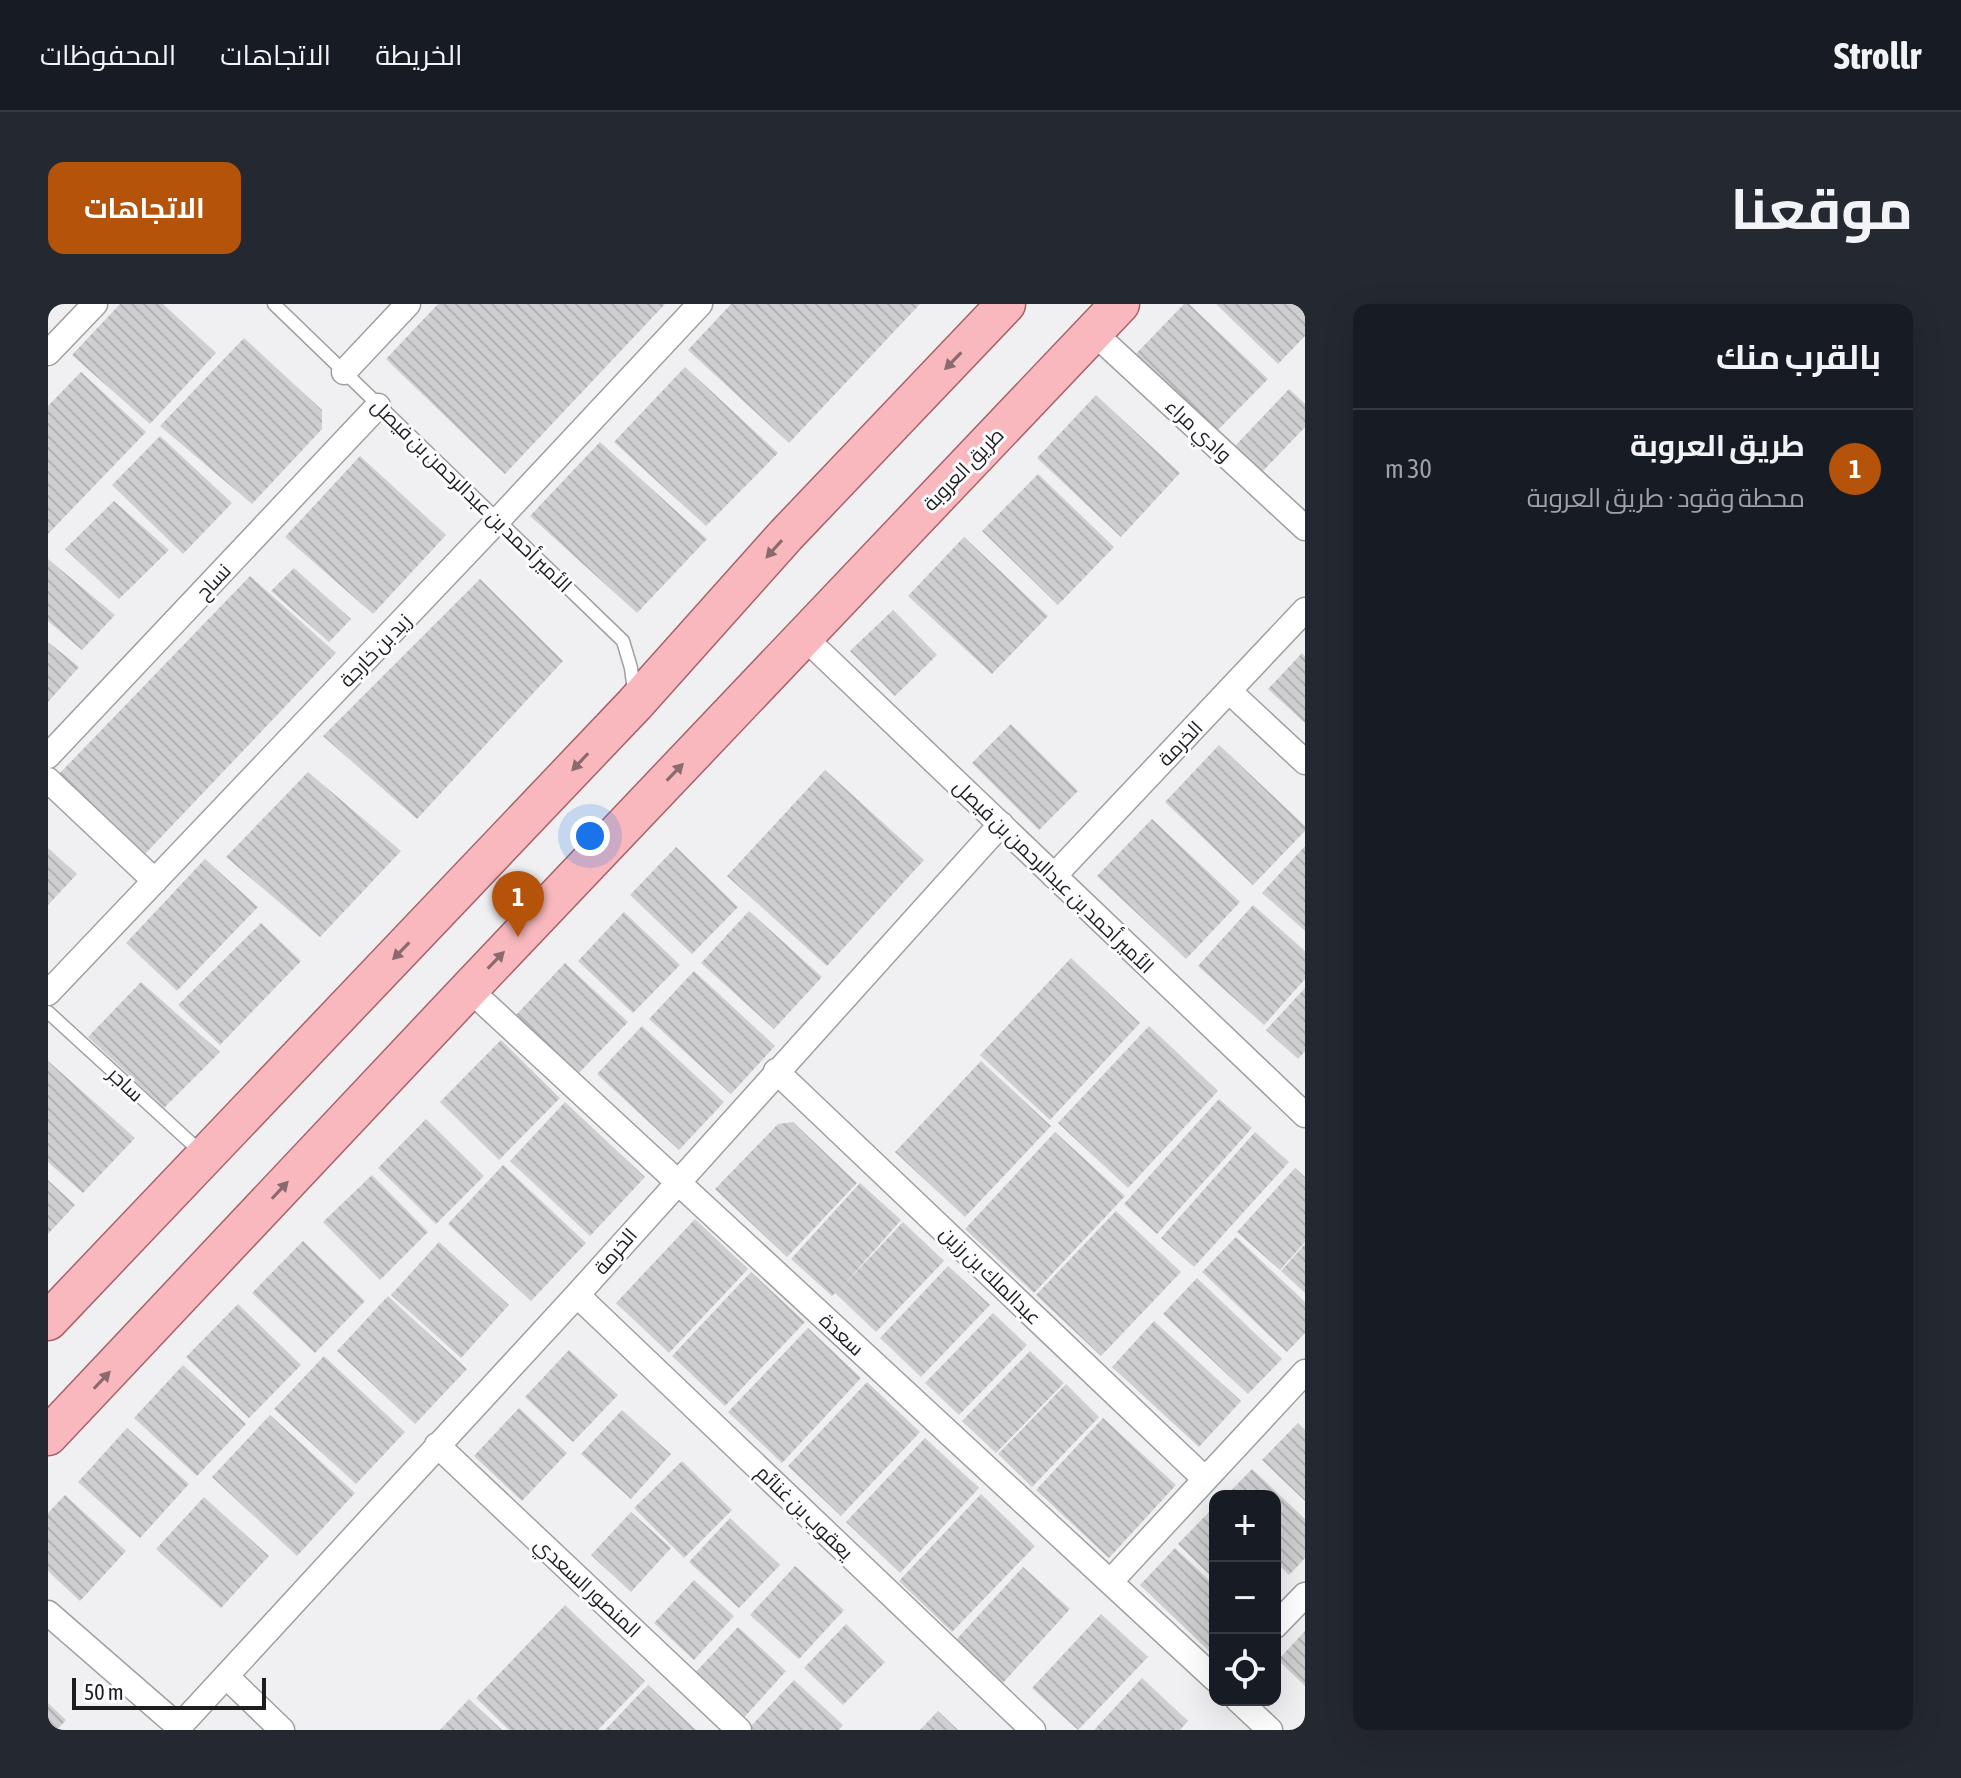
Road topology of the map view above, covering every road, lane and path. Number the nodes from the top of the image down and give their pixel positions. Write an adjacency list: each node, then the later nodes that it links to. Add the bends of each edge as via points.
1 (95, 304): 8 (street)
2 (274, 304): 9 (lane, الأمير أحمد بن عبدالرحمن بن فيصل)
3 (408, 304): 9 (street)
4 (700, 304): 11 (street, زيد بن خارجة)
5 (1006, 304): 16 (main road, one-way to 16, via 786,535)
6 (1120, 304): 7 (main road, طريق العروبة)
7 (1093, 332): 12 (street, وادي مراء); 14 (main road, طريق العروبة)
8 (48, 353)
9 (344, 372): 10 (lane, الأمير أحمد بن عبدالرحمن بن فيصل)
10 (378, 406): 11 (lane, الأمير أحمد بن عبدالرحمن بن فيصل); 17 (street, نساح)
11 (499, 519): 16 (lane, الأمير أحمد بن عبدالرحمن بن فيصل, via 623,641); 22 (street, زيد بن خارجة)
12 (1305, 528)
13 (1305, 610): 15 (street, الخرمة)
14 (804, 637): 20 (street, الأمير أحمد بن عبدالرحمن بن فيصل); 23 (main road, طريق العروبة, one-way to 14)
15 (1229, 691): 18 (street); 21 (street, الخرمة)
16 (635, 704): 28 (main road, one-way to 28)
17 (48, 756)
18 (1305, 762)
19 (48, 780): 22 (street)
20 (1001, 824): 21 (street, الأمير أحمد بن عبدالرحمن بن فيصل); 26 (street, الخرمة)
21 (1054, 876): 27 (street, الأمير أحمد بن عبدالرحمن بن فيصل)
22 (155, 881): 24 (street, زيد بن خارجة)
23 (469, 989): 29 (street, سعدة); 33 (main road, طريق العروبة, one-way to 23)
24 (48, 993)
25 (48, 1012): 28 (lane, ساجر)
26 (776, 1071): 29 (street, الخرمة); 35 (street, عبدالملك بن رزين)
27 (1305, 1115)
28 (204, 1156): 31 (main road)
29 (677, 1181): 30 (street, الخرمة); 36 (street, سعدة)
30 (577, 1295): 34 (street, الخرمة); 45 (street, يعقوب بن غنائم)
31 (48, 1321)
32 (1305, 1372): 35 (street)
33 (48, 1436)
34 (437, 1445): 41 (street, الخرمة); 44 (street, المنصور السعدي)
35 (1205, 1479): 36 (street)
36 (1110, 1582): 40 (street, سعدة)
37 (1305, 1595): 39 (street)
38 (48, 1613): 41 (street, الخرمة, via 179,1727)
39 (1281, 1620)
40 (1209, 1673)
41 (227, 1677): 43 (street)
42 (1244, 1706): 46 (street)
43 (282, 1730)
44 (739, 1730)
45 (1033, 1730)
46 (1270, 1730)

